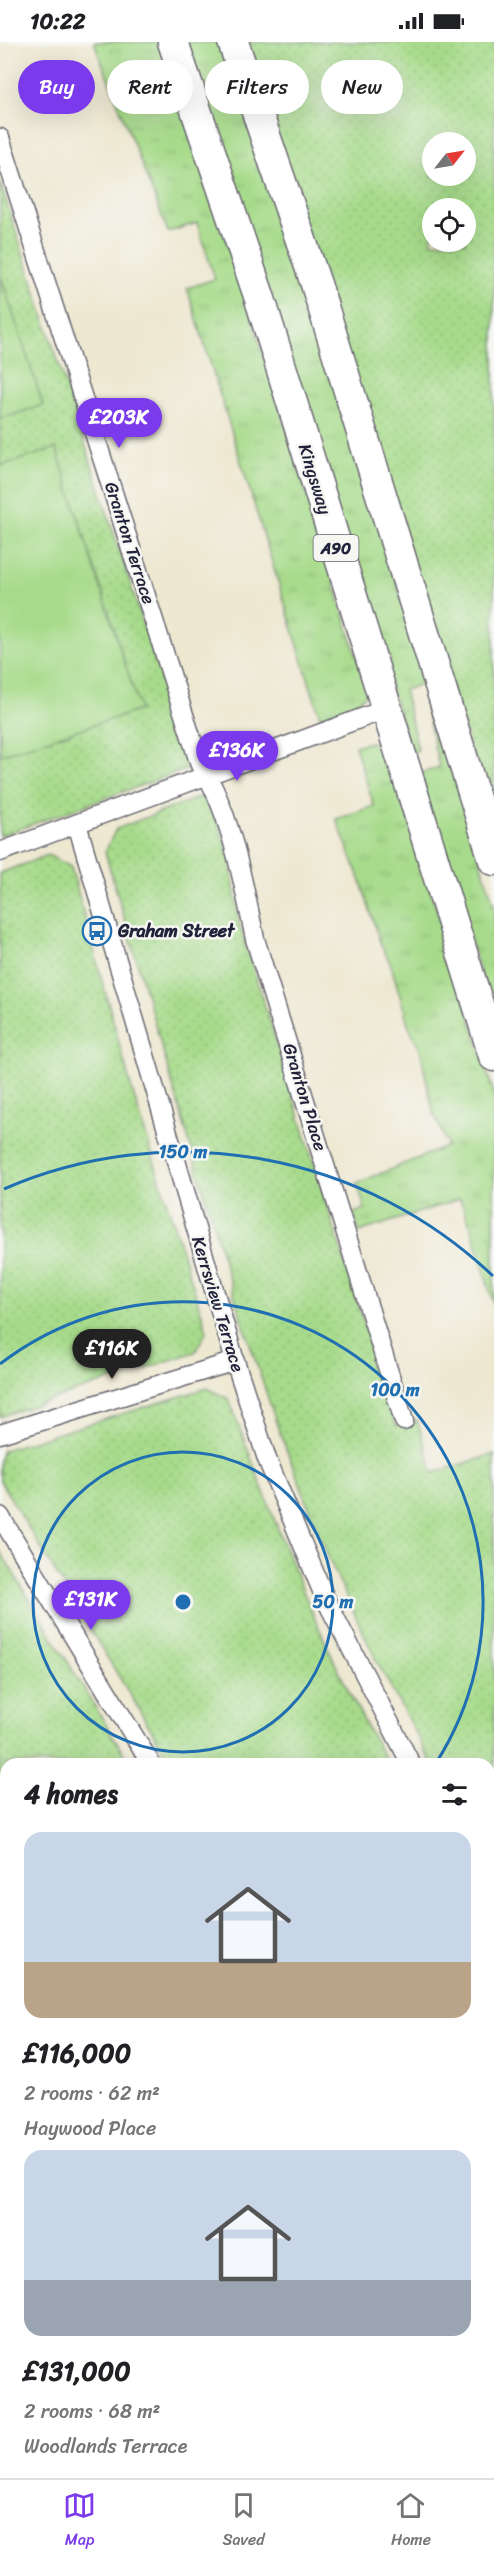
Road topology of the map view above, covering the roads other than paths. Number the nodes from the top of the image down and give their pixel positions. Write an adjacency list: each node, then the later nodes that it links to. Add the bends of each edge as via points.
1 (174, 42): 4 (highway, Kingsway / A90, via 260,299)
2 (233, 42): 8 (highway, via 316,284)
3 (0, 138): 5 (street, Granton Terrace, via 200,765)
4 (386, 709): 5 (street); 9 (highway, Kingsway / A90)
5 (207, 774): 6 (street); 11 (street, Granton Place, via 240,867 255,939)
6 (77, 824): 7 (street); 10 (street, Kerrsview Terrace)
7 (0, 852)
8 (494, 860)
9 (494, 1056)
10 (235, 1361): 12 (street); 15 (street, Kerrsview Terrace, via 267,1459 325,1598)
11 (404, 1420)
12 (0, 1434)
13 (0, 1516): 14 (street)
14 (147, 1758)
15 (408, 1758)

